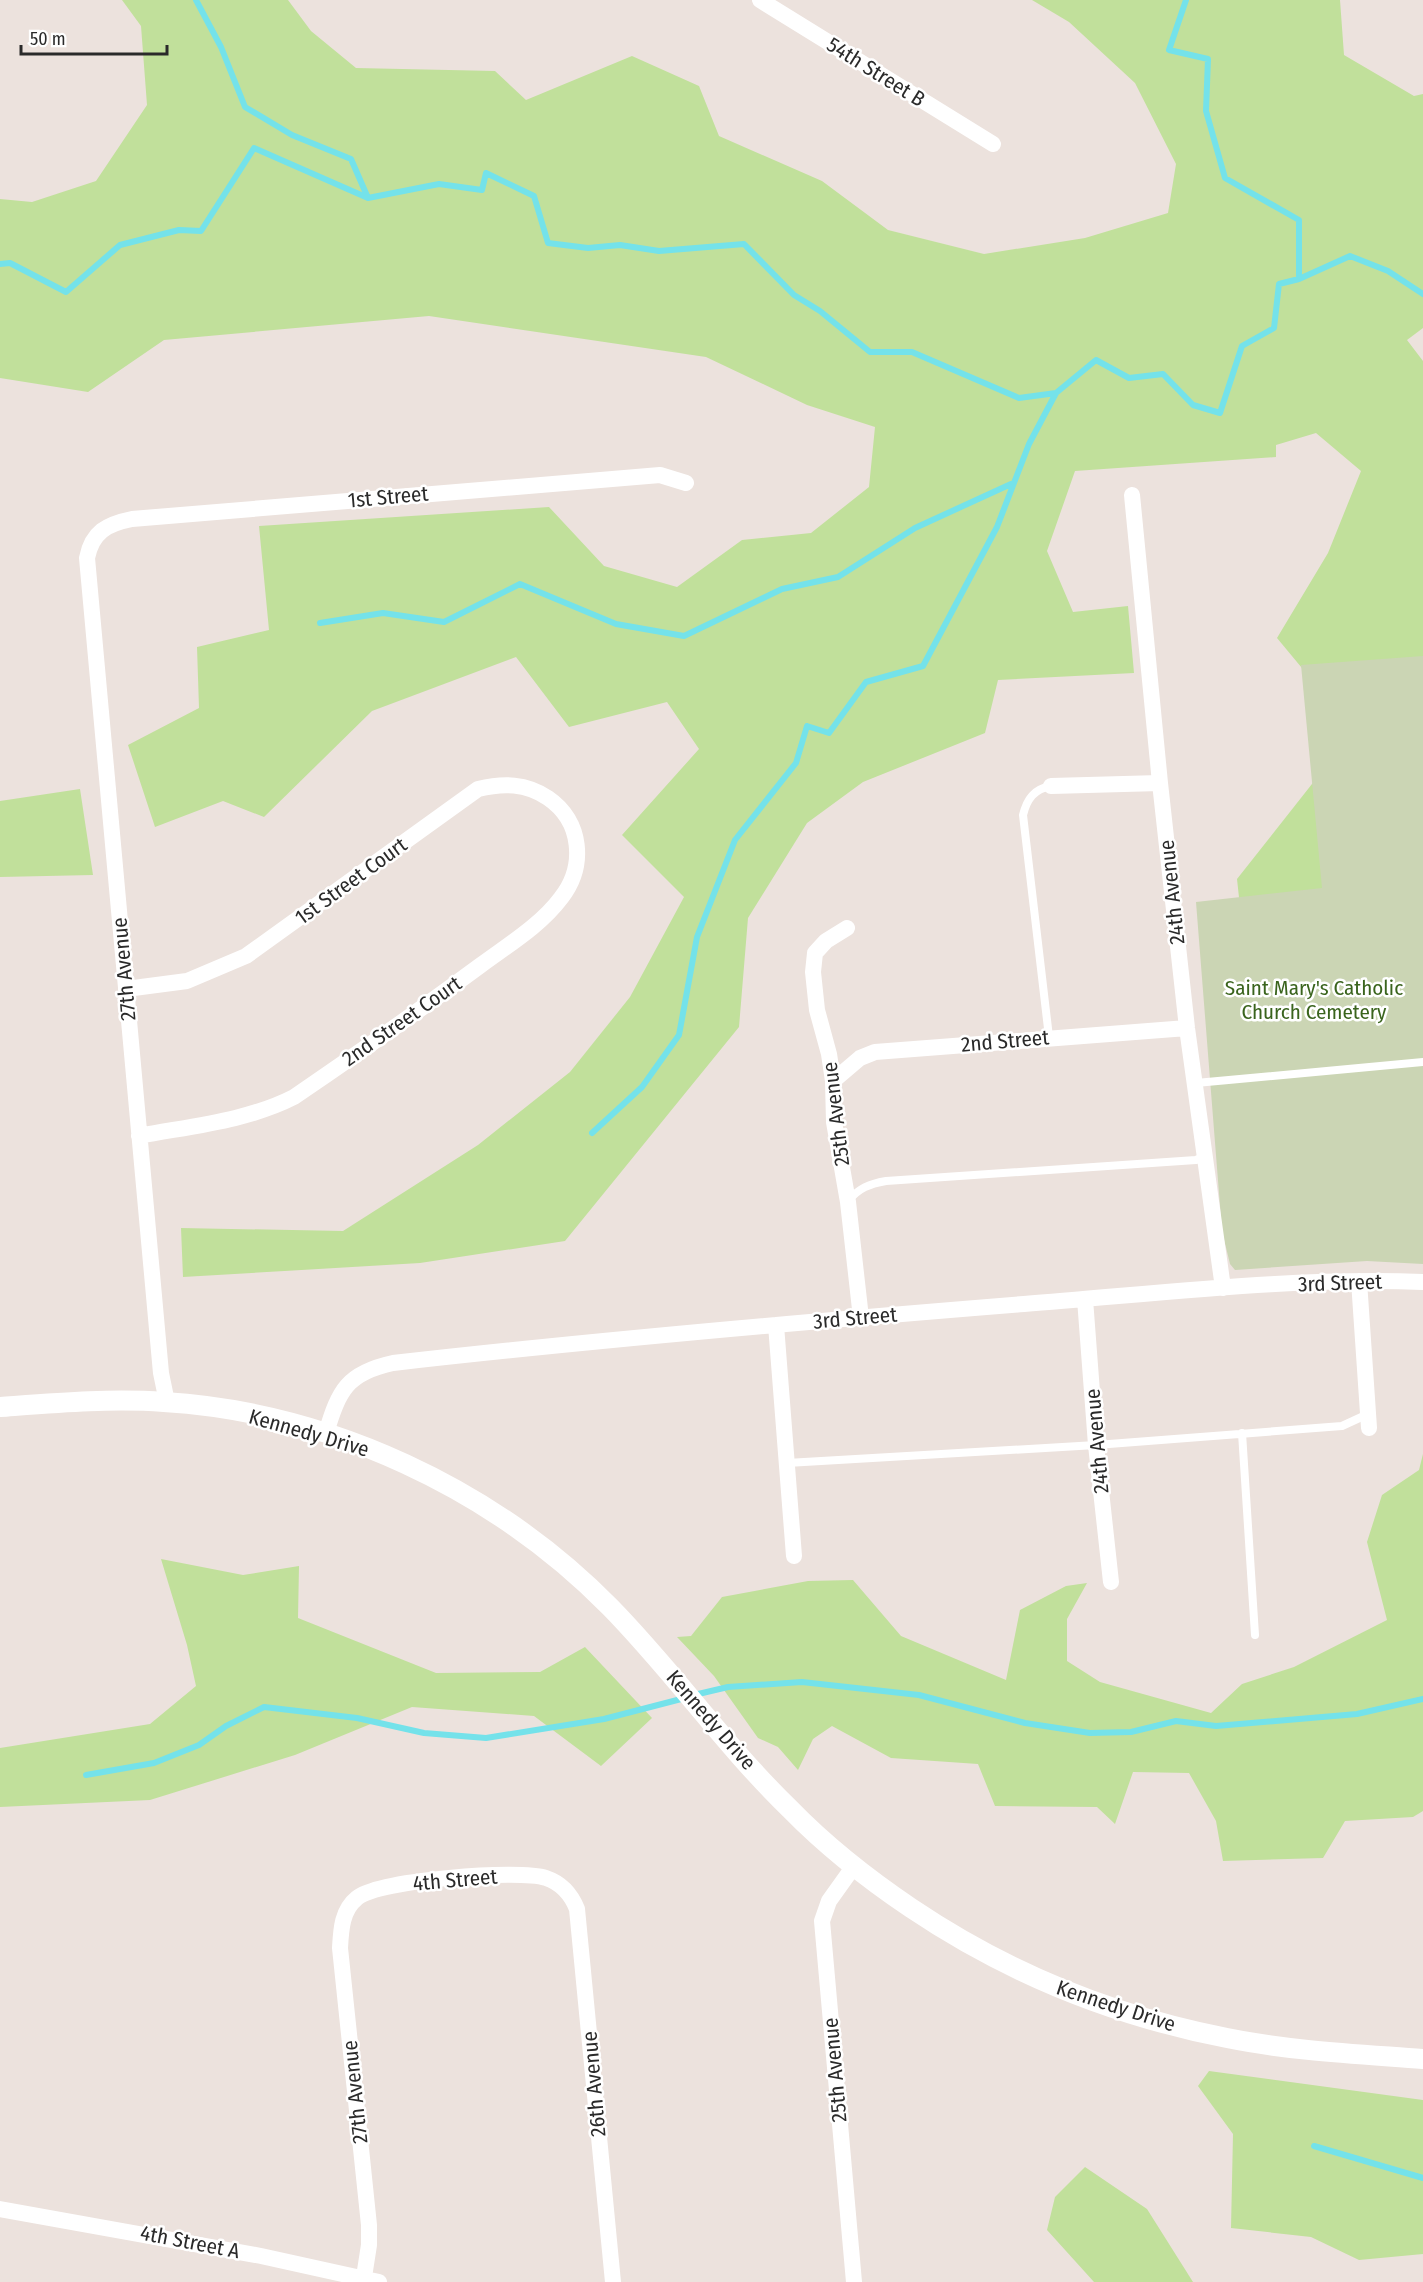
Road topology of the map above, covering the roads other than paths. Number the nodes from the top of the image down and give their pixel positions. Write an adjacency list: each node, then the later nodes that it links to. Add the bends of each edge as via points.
1 (760, 0): 2 (street, 54th Street B)
2 (993, 144)
3 (686, 483): 5 (street, 1st Street, via 660,475 132,519 115,522)
4 (1132, 495): 6 (street, 24th Avenue)
5 (94, 538): 10 (street, 27th Avenue, via 87,558)
6 (1160, 783): 7 (street); 11 (street, 24th Avenue)
7 (1051, 786): 12 (lane, via 1030,796 1023,815)
8 (566, 813): 10 (street, 1st Street Court, via 542,794 522,786 507,784 478,789 246,956 187,981); 16 (street, 2nd Street Court, via 573,824 577,848 573,879 549,912 514,940 294,1097 257,1113)
9 (847, 928): 14 (street, 25th Avenue, via 826,941 813,960 817,1010 830,1054)
10 (126, 989): 16 (street, 27th Avenue)
11 (1187, 1028): 12 (street, 2nd Street); 15 (street, 24th Avenue)
12 (1049, 1037): 14 (street, 2nd Street, via 875,1052 860,1058)
13 (1423, 1062): 15 (lane)
14 (833, 1081): 18 (street, 25th Avenue, via 834,1122)
15 (1196, 1083): 17 (street, 24th Avenue)
16 (139, 1136): 25 (street, 27th Avenue)
17 (1205, 1156): 18 (lane, via 1196,1160 886,1181 868,1185); 21 (street, 24th Avenue)
18 (848, 1202): 23 (street, 25th Avenue)
19 (1359, 1281): 20 (street, 3rd Street); 21 (street, 3rd Street); 27 (street)
20 (1423, 1282)
21 (1222, 1288): 22 (street, 3rd Street)
22 (1085, 1299): 23 (street, 3rd Street); 30 (street, 24th Avenue)
23 (861, 1318): 24 (street, 3rd Street)
24 (776, 1325): 28 (street, 3rd Street, via 572,1342 373,1367 351,1379 343,1389); 31 (street)
25 (167, 1402): 26 (street, Kennedy Drive); 28 (street, Kennedy Drive, via 220,1408)
26 (0, 1407)
27 (1369, 1421): 29 (lane)
28 (326, 1433): 35 (street, Kennedy Drive, via 400,1461 460,1492 569,1569 617,1615 791,1811)
29 (1242, 1433): 30 (lane); 34 (lane)
30 (1096, 1445): 31 (lane); 33 (street, 24th Avenue)
31 (788, 1463): 32 (street)
32 (794, 1556)
33 (1111, 1582)
34 (1255, 1635)
35 (854, 1866): 38 (street, Kennedy Drive, via 950,1933 1051,1985 1096,2003 1230,2039); 42 (street, 25th Avenue, via 829,1901 822,1921)
36 (565, 1889): 37 (street, 4th Street, via 544,1877 478,1875 385,1887 358,1896); 41 (street, 26th Avenue, via 577,1909)
37 (348, 1907): 40 (street, 27th Avenue, via 340,1948)
38 (1423, 2059)
39 (0, 2209): 40 (street, 4th Street A, via 133,2231)
40 (372, 2280)
41 (613, 2282)
42 (854, 2282)

